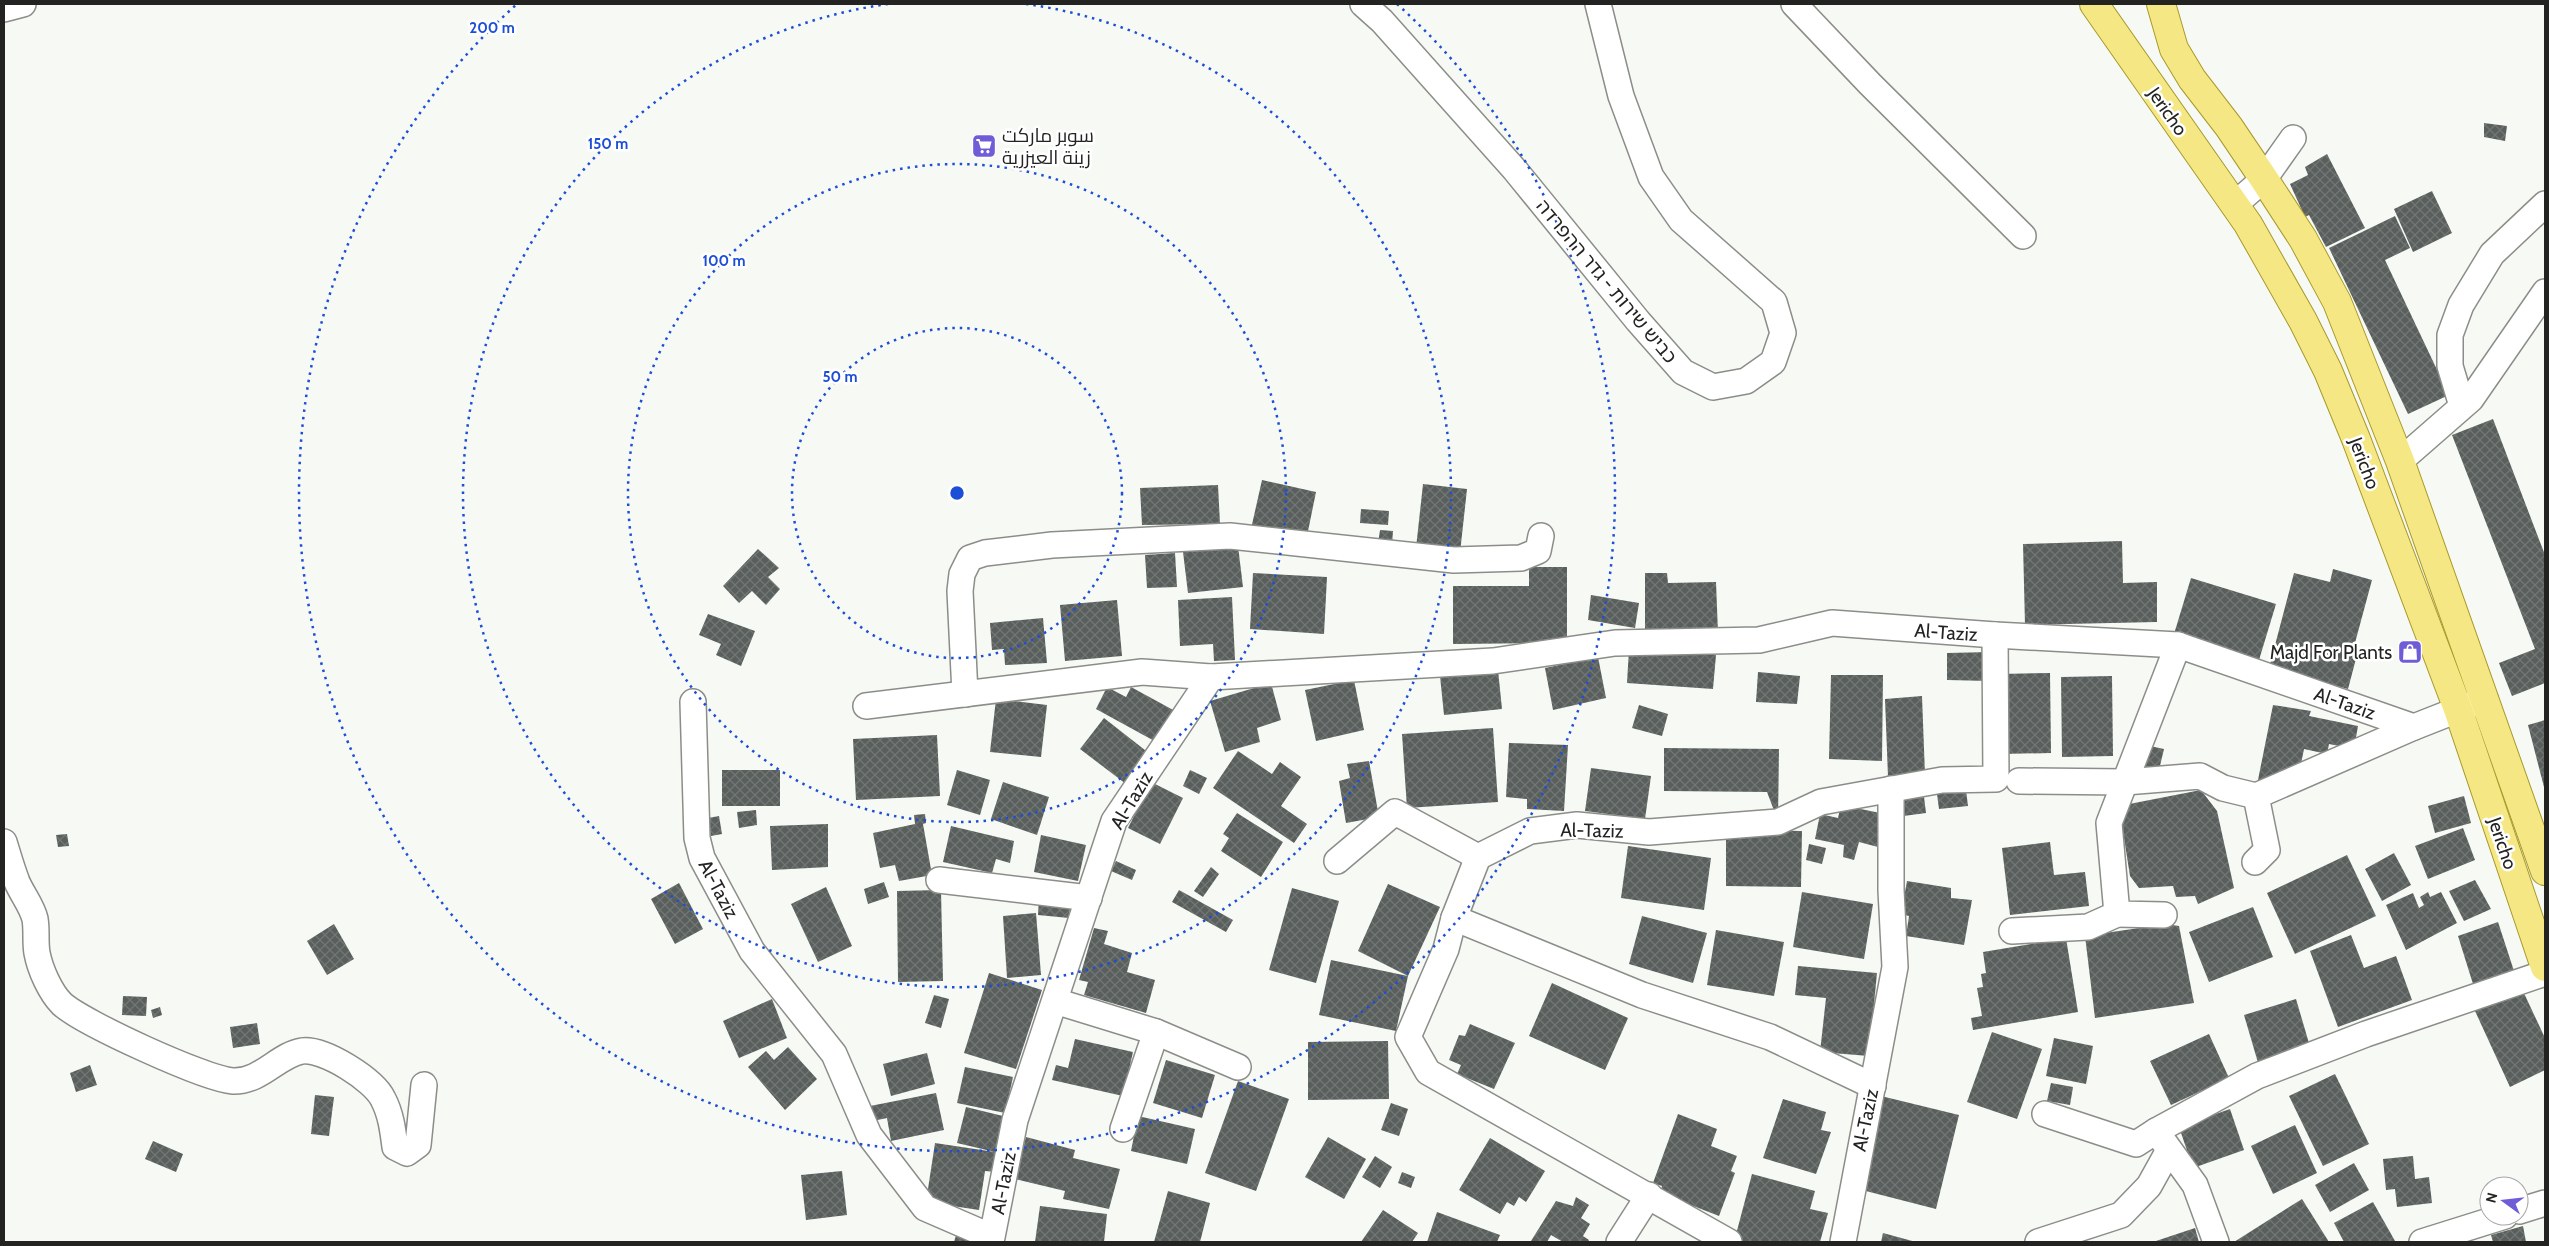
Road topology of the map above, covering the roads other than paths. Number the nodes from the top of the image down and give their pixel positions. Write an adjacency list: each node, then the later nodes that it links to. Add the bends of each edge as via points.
1 (23, 4): 8 (street)
2 (1363, 4): 3 (street, כביש שירות - גדר ההפרדה, via 1382,21 1515,170 1683,372 1713,388 1746,381 1773,362 1783,334 1774,302 1681,220 1651,177 1621,96)
3 (1598, 4)
4 (1794, 4): 14 (street)
5 (2086, 4): 9 (main road)
6 (2094, 4): 9 (main road, Jericho)
7 (2160, 4): 11 (main road, Jericho, via 2174,49)
8 (4, 9)
9 (2115, 34): 13 (main road, Jericho)
10 (2293, 138): 11 (street)
11 (2264, 179): 13 (street); 17 (main road, Jericho, via 2303,239 2337,302)
12 (2545, 204): 16 (street, via 2492,254 2461,305 2450,335 2450,366)
13 (2234, 205): 26 (main road, Jericho, via 2278,274 2328,371)
14 (2023, 236)
15 (2545, 292): 16 (street, via 2471,399)
16 (2462, 406): 17 (street)
17 (2400, 461): 23 (main road, Jericho)
18 (1541, 536): 22 (street, via 1538,551 1520,558 1454,560 1230,536 1052,545 985,553 970,558 962,574)
19 (1995, 635): 20 (street, Al-Taziz); 21 (street, Al-Taziz, via 1832,623 1759,640 1615,643 1493,661); 30 (street, Al-Taziz, via 1996,780 1942,780)
20 (2178, 645): 27 (street, Al-Taziz); 29 (street)
21 (1211, 677): 22 (street, Al-Taziz, via 1142,672); 38 (street, Al-Taziz, via 1114,821)
22 (965, 694): 25 (street, Al-Taziz)
23 (2486, 699): 26 (street); 36 (main road, Jericho)
24 (693, 702): 45 (street, Al-Taziz, via 697,838 702,858 752,951 834,1054 869,1135 925,1208 992,1237 1015,1120)
25 (866, 706)
26 (2458, 709): 27 (street); 43 (main road, Jericho)
27 (2414, 727): 31 (street)
28 (2019, 781): 29 (street)
29 (2125, 782): 31 (street, via 2200,776 2223,788); 39 (street, via 2109,823)
30 (1891, 789): 33 (street, Al-Taziz, via 1821,802 1778,822 1649,832 1577,825 1530,832); 49 (street, Al-Taziz, via 1891,890 1896,967)
31 (2256, 796): 35 (street, via 2267,850)
32 (4, 842): 48 (street, via 17,882 34,918 37,954 45,977 61,1003 78,1015 214,1078 234,1081 249,1078 302,1051 329,1057 354,1069 383,1098 393,1128 395,1147 407,1153 418,1145)
33 (1478, 858): 34 (street, via 1395,812); 41 (street)
34 (1336, 862)
35 (2256, 862)
36 (2545, 871)
37 (939, 880): 38 (street)
38 (1089, 898): 45 (street, Al-Taziz)
39 (2117, 914): 40 (street); 42 (street, via 2088,927)
40 (2164, 915)
41 (1454, 918): 49 (street, via 1642,995 1770,1037); 53 (street, via 1446,949 1408,1037 1428,1072)
42 (2012, 931)
43 (2545, 967)
44 (2545, 973): 52 (street, via 2366,1034 2257,1076)
45 (1055, 1001): 46 (street)
46 (1156, 1032): 47 (street); 51 (street)
47 (1238, 1067)
48 (424, 1085)
49 (1873, 1086): 59 (street, Al-Taziz)
50 (2045, 1114): 52 (street, via 2136,1144)
51 (1124, 1129)
52 (2162, 1140): 60 (street, via 2149,1186 2121,1216); 61 (street, via 2195,1185)
53 (1649, 1195): 57 (street); 58 (street)
54 (2545, 1203): 55 (street)
55 (2529, 1208)
56 (2479, 1224): 62 (street)
57 (1619, 1242)
58 (1730, 1242)
59 (1842, 1242)
60 (2038, 1242)
61 (2216, 1242)
62 (2422, 1242)

